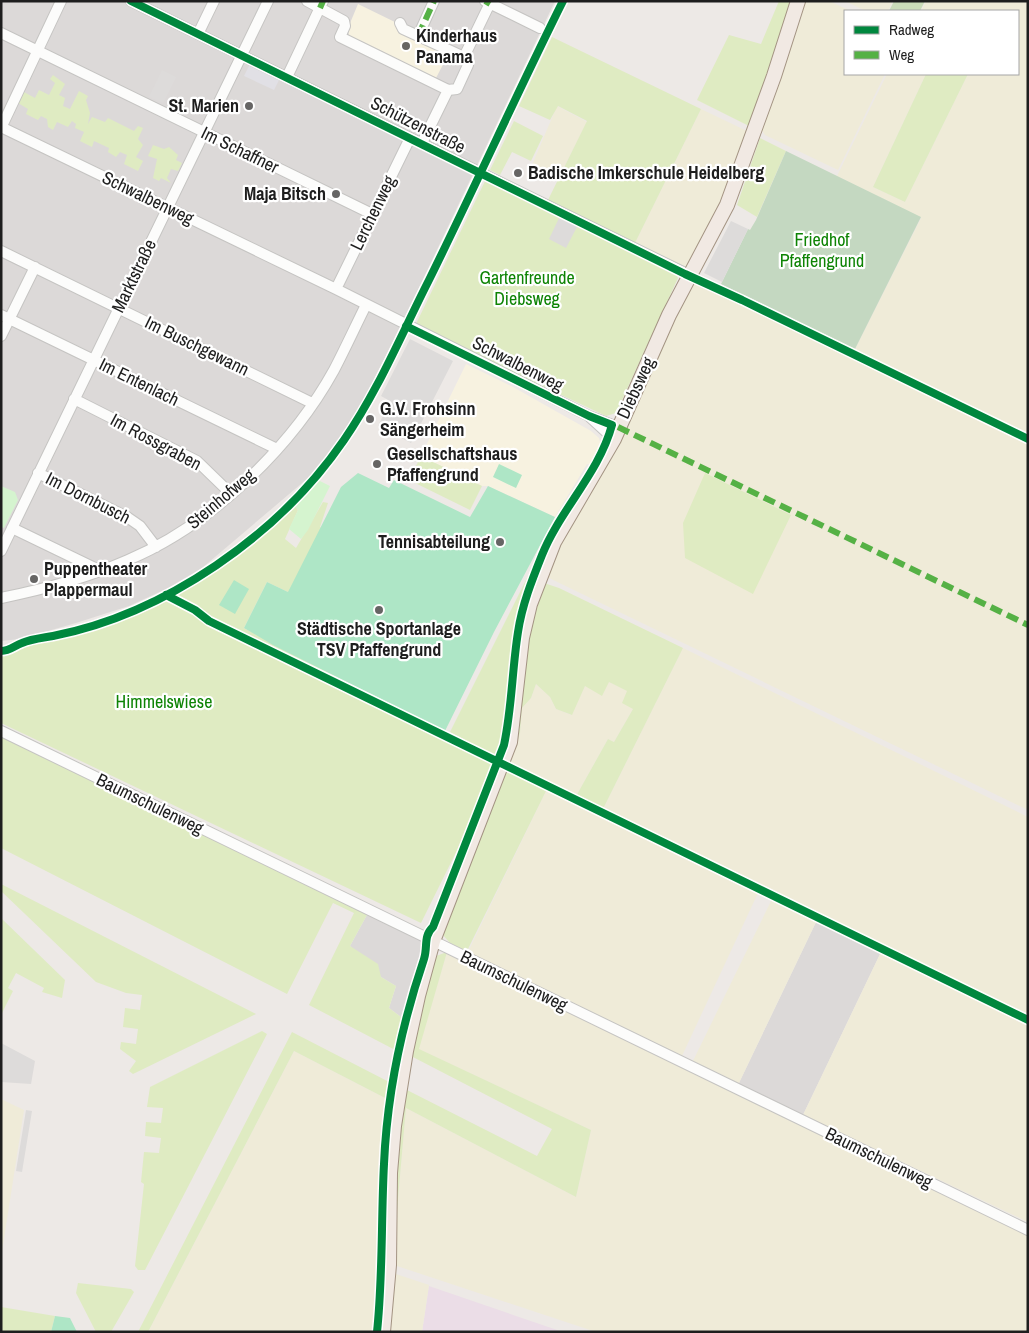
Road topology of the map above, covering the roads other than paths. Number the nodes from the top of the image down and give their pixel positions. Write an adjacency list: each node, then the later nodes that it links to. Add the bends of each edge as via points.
1 (61, 1): 15 (street)
2 (131, 1): 13 (street, Schützenstraße)
3 (214, 1): 13 (street)
4 (268, 1): 16 (street, Marktstraße)
5 (306, 1): 9 (street)
6 (434, 1): 14 (street)
7 (798, 1): 28 (main road, Diebsweg, via 727,205)
8 (489, 2): 11 (street); 17 (street)
9 (322, 5): 18 (street); 19 (street, via 344,21 340,37)
10 (400, 23): 14 (street)
11 (540, 28)
12 (1, 34): 15 (street, Im Schaffner)
13 (198, 34): 16 (street, Schützenstraße)
14 (418, 36): 17 (street)
15 (37, 51): 20 (street); 21 (street, Im Schaffner)
16 (242, 55): 18 (street, Schützenstraße); 21 (street, Marktstraße)
17 (464, 57): 19 (street, via 468,65 457,89)
18 (287, 77): 22 (street, Schützenstraße)
19 (448, 90): 23 (street)
20 (1, 128): 24 (street, Schwalbenweg)
21 (204, 132): 24 (street, Marktstraße); 25 (street, Im Schaffner)
22 (410, 138): 23 (street, Schützenstraße); 25 (street, Lerchenweg)
23 (422, 143): 28 (street, Schützenstraße)
24 (167, 208): 29 (street, Schwalbenweg); 31 (street, Marktstraße)
25 (372, 214): 29 (street, Lerchenweg)
26 (1, 251): 27 (street, Im Buschgewann)
27 (35, 267): 31 (street, Im Buschgewann); 32 (street)
28 (690, 276): 37 (main road, Diebsweg)
29 (336, 289): 30 (street, Schwalbenweg)
30 (366, 305): 36 (street, Steinhofweg, via 334,370); 37 (street, Schwalbenweg)
31 (118, 308): 34 (street, Marktstraße); 36 (street, Im Buschgewann)
32 (6, 317): 33 (street); 34 (street, Im Entenlach)
33 (1, 336)
34 (93, 360): 35 (street, Marktstraße); 38 (street, Im Entenlach)
35 (74, 399): 39 (street, Marktstraße); 40 (street, Im Rossgraben, via 198,461)
36 (312, 403): 38 (street, Steinhofweg)
37 (615, 430): 47 (main road, Diebsweg, via 599,467 561,527 540,574 522,638 510,742)
38 (276, 449): 40 (street, Steinhofweg)
39 (38, 473): 41 (street, Marktstraße); 42 (street, Im Dornbusch, via 127,517 140,526)
40 (230, 494): 42 (street, Steinhofweg)
41 (12, 528): 43 (street, Marktstraße); 44 (street)
42 (156, 547): 44 (street, Steinhofweg)
43 (1, 551)
44 (101, 571): 45 (street, Steinhofweg, via 59,585)
45 (1, 598)
46 (1, 731): 47 (street, Baumschulenweg)
47 (434, 942): 48 (street, Baumschulenweg); 49 (main road, Diebsweg, via 406,1051 394,1126)
48 (1028, 1230)
49 (384, 1332)

